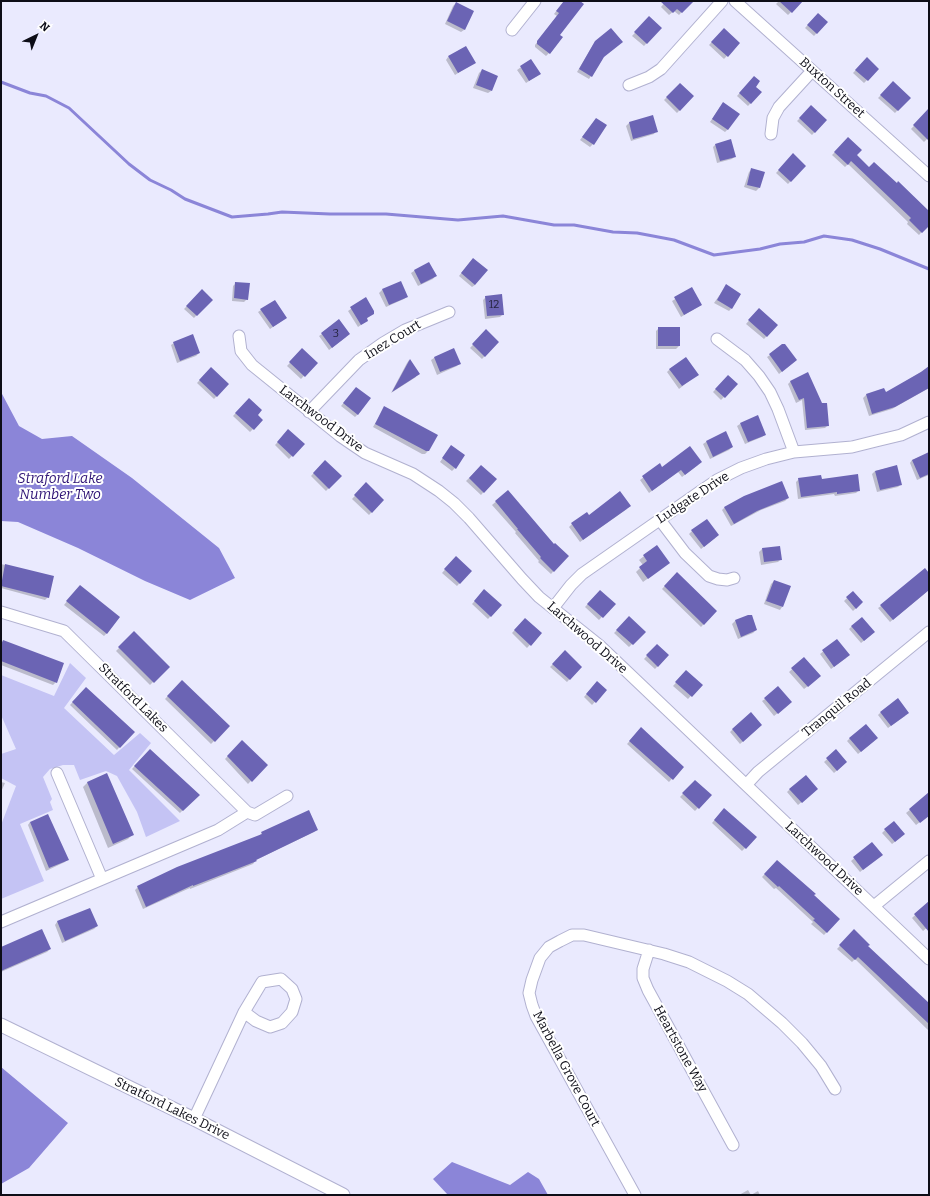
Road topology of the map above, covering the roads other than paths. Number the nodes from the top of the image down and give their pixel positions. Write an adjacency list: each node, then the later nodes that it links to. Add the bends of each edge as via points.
1 (535, 1): 4 (street)
2 (722, 1): 6 (street, via 661,69)
3 (735, 1): 5 (street, Buxton Street)
4 (512, 30)
5 (812, 71): 7 (street, via 779,107 773,118); 8 (street, Buxton Street)
6 (630, 85)
7 (771, 134)
8 (929, 176)
9 (449, 312): 12 (street, Inez Court, via 405,330 359,360)
10 (239, 336): 12 (street, Larchwood Drive, via 241,352 252,365)
11 (717, 339): 14 (street, via 745,360 770,392)
12 (309, 412): 17 (street, Larchwood Drive, via 365,453 413,474 444,495 469,518 539,597)
13 (929, 422): 14 (street, Ludgate Drive, via 901,435 858,446)
14 (794, 452): 15 (street, Ludgate Drive, via 766,458 717,480)
15 (660, 520): 16 (street, via 685,552 709,576 718,580); 17 (street, Ludgate Drive, via 582,574)
16 (734, 578)
17 (553, 608): 21 (street, Larchwood Drive, via 599,645)
18 (1, 612): 23 (street, Stratford Lakes, via 64,631)
19 (929, 632): 21 (street, Tranquil Road, via 758,772)
20 (58, 773): 25 (street)
21 (746, 785): 26 (street, Larchwood Drive)
22 (287, 796): 23 (street, via 255,815)
23 (247, 812): 25 (street, via 218,830)
24 (929, 861): 26 (street)
25 (102, 879): 27 (street)
26 (874, 906): 29 (street, Larchwood Drive)
27 (1, 922)
28 (649, 950): 32 (street, Marbella Grove Court, via 708,971 748,994 802,1043); 34 (street, Heartstone Way, via 643,969 643,978 648,990); 36 (street, Marbella Grove Court, via 584,935 572,935 549,947 540,958 529,993 536,1016)
29 (929, 959)
30 (244, 1012): 30 (street, via 270,1027 282,1023 292,1012 296,999 292,989 280,979 262,982); 33 (street)
31 (1, 1025): 33 (street, Stratford Lakes Drive)
32 (836, 1089)
33 (194, 1119): 35 (street, Stratford Lakes Drive)
34 (733, 1145)
35 (343, 1195)
36 (635, 1195)

